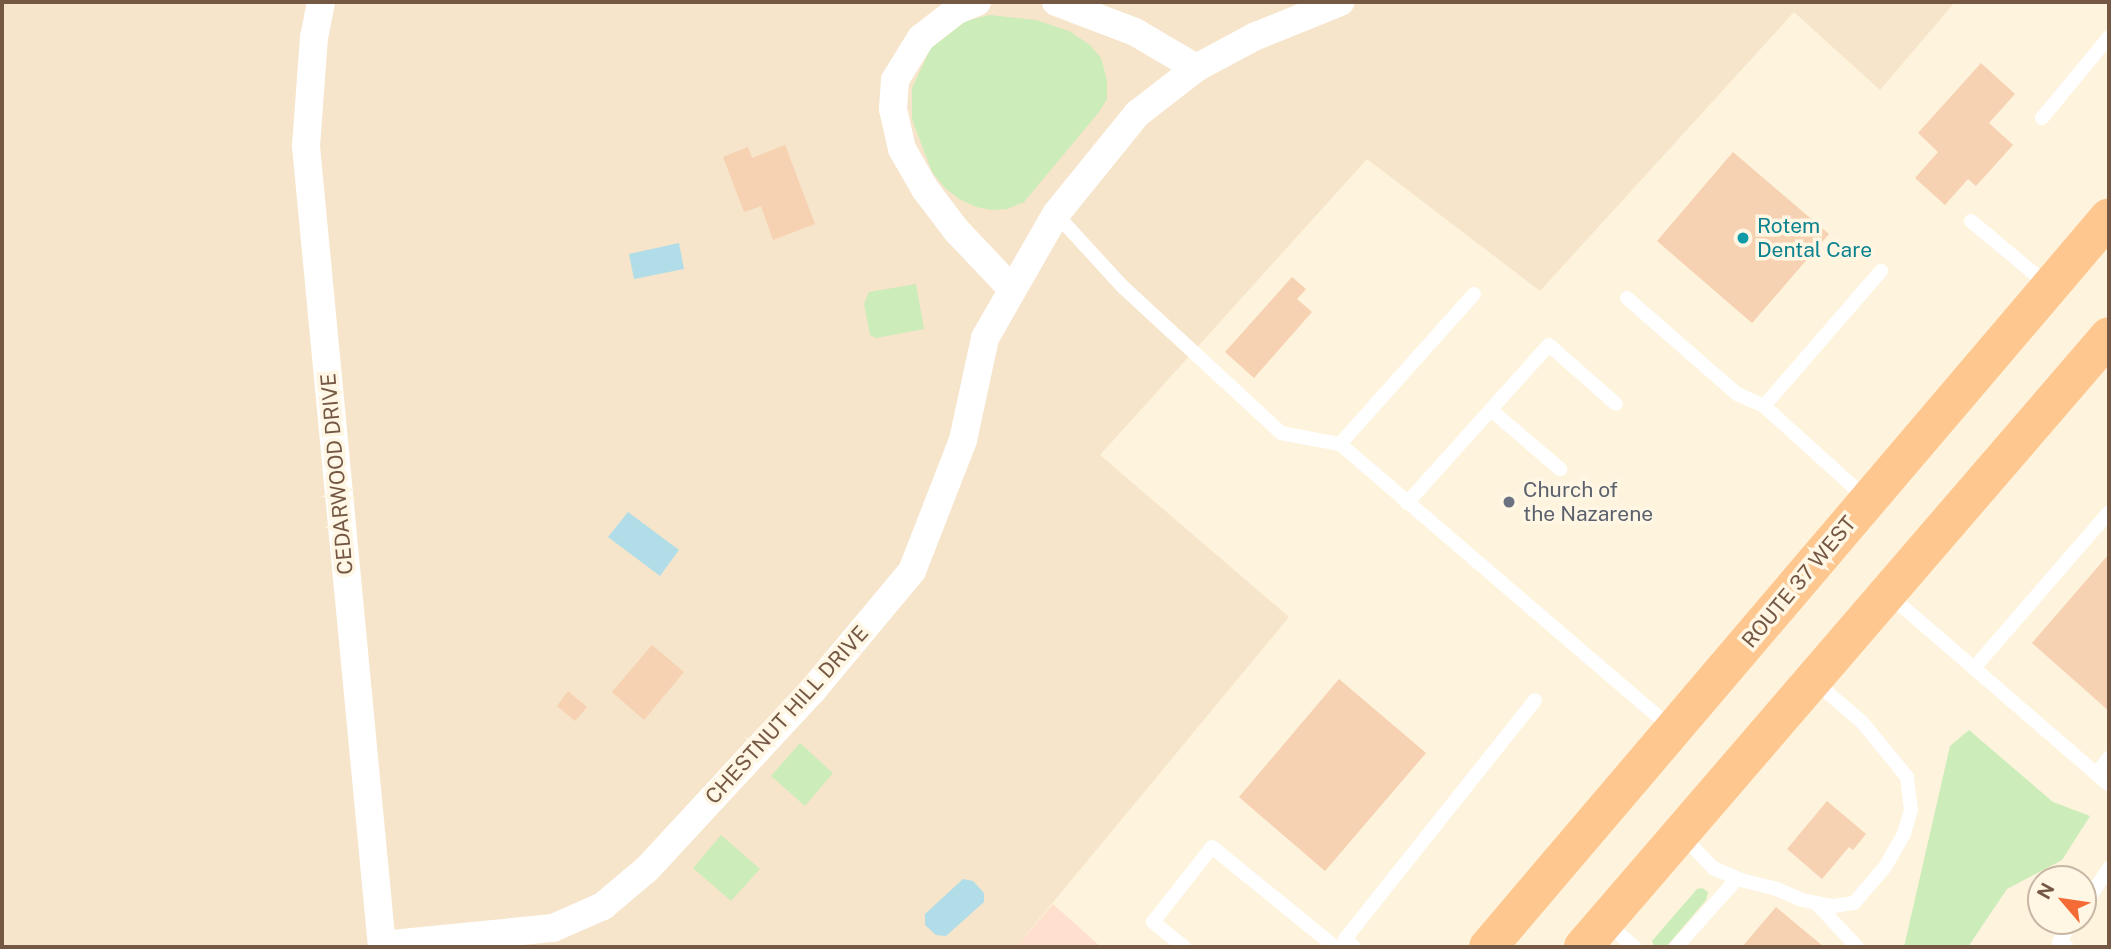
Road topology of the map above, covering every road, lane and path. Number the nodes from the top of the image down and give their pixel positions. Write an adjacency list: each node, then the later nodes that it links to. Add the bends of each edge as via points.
1 (321, 2): 41 (street, CEDARWOOD DRIVE, via 306,146)
2 (977, 2): 13 (street, via 957,10 921,38 895,79 893,109 902,149 925,189 956,230)
3 (1056, 2): 6 (street, via 1135,32)
4 (1340, 2): 6 (street, CHESTNUT HILL DRIVE, via 1256,36)
5 (2109, 37): 7 (lane)
6 (1196, 68): 8 (street, CHESTNUT HILL DRIVE, via 1137,114)
7 (2042, 118)
8 (1056, 214): 13 (street, CHESTNUT HILL DRIVE); 20 (lane, via 1123,287 1282,433)
9 (2109, 217): 12 (highway, ROUTE 37 WEST)
10 (1971, 221): 12 (lane)
11 (1881, 271): 18 (lane)
12 (2050, 287): 22 (highway, ROUTE 37 WEST)
13 (1012, 289): 41 (street, CHESTNUT HILL DRIVE, via 985,338 964,440 912,571 812,691 647,869 603,906 553,928)
14 (1474, 294): 20 (lane)
15 (1627, 298): 18 (lane, via 1737,394)
16 (2104, 351): 25 (highway)
17 (1616, 404): 19 (lane, via 1549,345)
18 (1764, 406): 22 (lane)
19 (1491, 410): 21 (lane); 23 (lane)
20 (1340, 444): 23 (lane)
21 (1560, 469)
22 (1868, 500): 29 (highway, ROUTE 37 WEST)
23 (1407, 503): 29 (lane)
24 (2109, 512): 26 (lane)
25 (1888, 593): 26 (lane); 27 (highway)
26 (1975, 668): 31 (lane)
27 (1813, 680): 33 (highway); 37 (lane, via 1891,754 1907,777 1911,810 1904,834 1885,867 1854,903)
28 (1535, 700): 40 (lane)
29 (1673, 730): 43 (highway, ROUTE 37 WEST)
30 (2109, 758): 31 (lane)
31 (2096, 774): 32 (lane)
32 (2109, 785)
33 (1681, 834): 35 (lane, via 1713,868); 38 (highway)
34 (2109, 868): 36 (lane)
35 (1737, 878): 37 (lane); 45 (lane)
36 (2097, 886)
37 (1816, 903): 46 (lane)
38 (1594, 935): 44 (lane)
39 (2064, 935): 47 (lane, via 2059,942)
40 (1343, 945): 42 (lane, via 1212,847 1153,922)
41 (382, 946)
42 (1184, 947)
43 (1488, 947)
44 (1635, 947)
45 (1676, 947)
46 (1857, 947)
47 (2067, 947)

